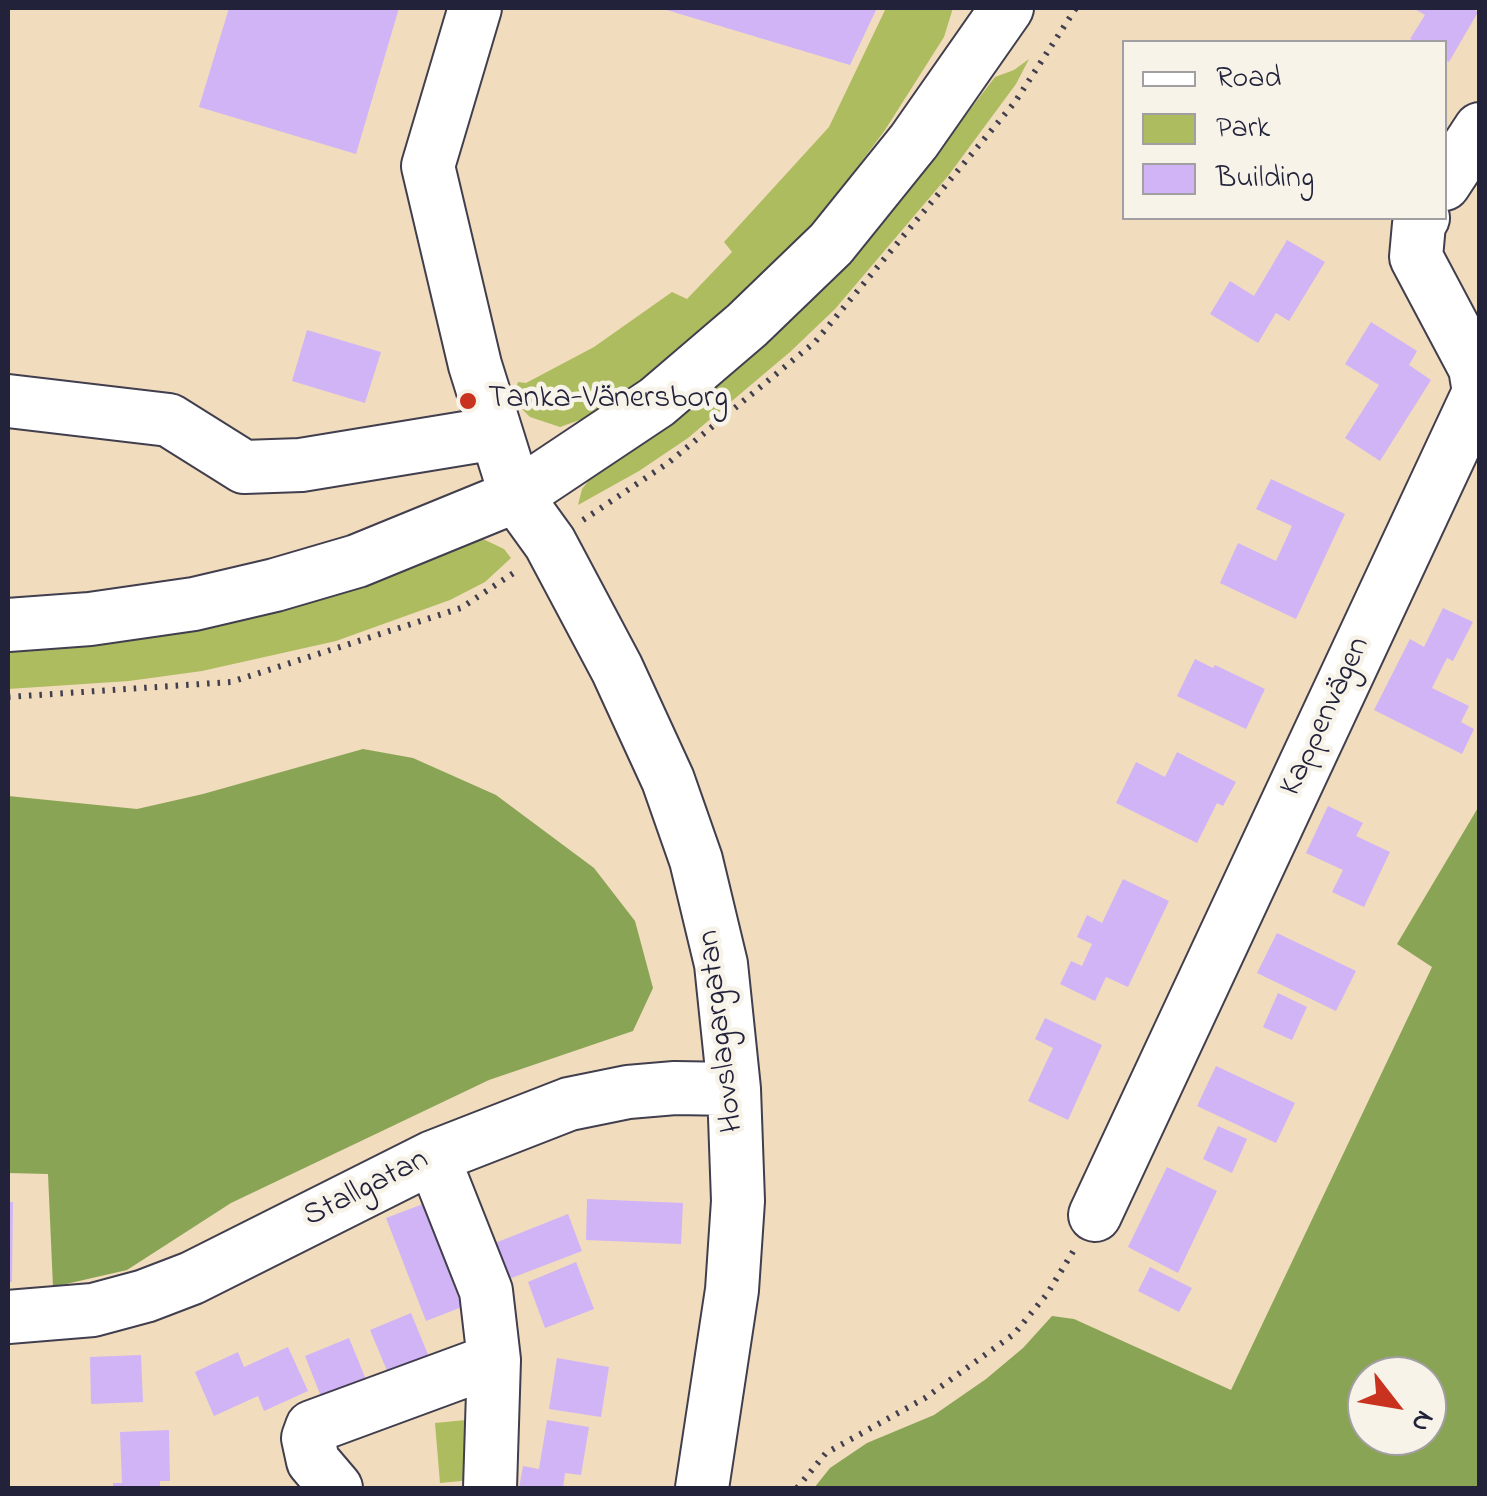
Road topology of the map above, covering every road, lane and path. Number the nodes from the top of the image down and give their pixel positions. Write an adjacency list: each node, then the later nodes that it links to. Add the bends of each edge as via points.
1 (476, 8): 9 (street, Hovslagargatan, via 428,166)
2 (983, 8): 5 (street)
3 (1007, 8): 5 (street)
4 (1480, 129): 6 (street)
5 (914, 141): 10 (street, via 831,244 747,325 657,402)
6 (1447, 179)
7 (1422, 220): 14 (street, Kappenvägen, via 1416,256 1476,368 1479,392)
8 (8, 401): 9 (street, via 169,420 244,467 301,465)
9 (496, 433): 10 (street, Hovslagargatan)
10 (516, 496): 11 (street, via 357,561 275,585 194,604); 12 (street, Hovslagargatan, via 617,669 668,780 721,964)
11 (8, 625)
12 (734, 1089): 13 (street, Stallgatan, via 628,1092 568,1104); 19 (street, Hovslagargatan, via 738,1201 732,1290)
13 (433, 1156): 15 (street, Stallgatan, via 161,1290 92,1310); 16 (street, via 486,1291)
14 (1096, 1215): 20 (path, via 1014,1334 925,1398 826,1453)
15 (8, 1318)
16 (494, 1360): 17 (street, via 312,1427 313,1461); 18 (street)
17 (336, 1488)
18 (490, 1488)
19 (702, 1488)
20 (797, 1488)

